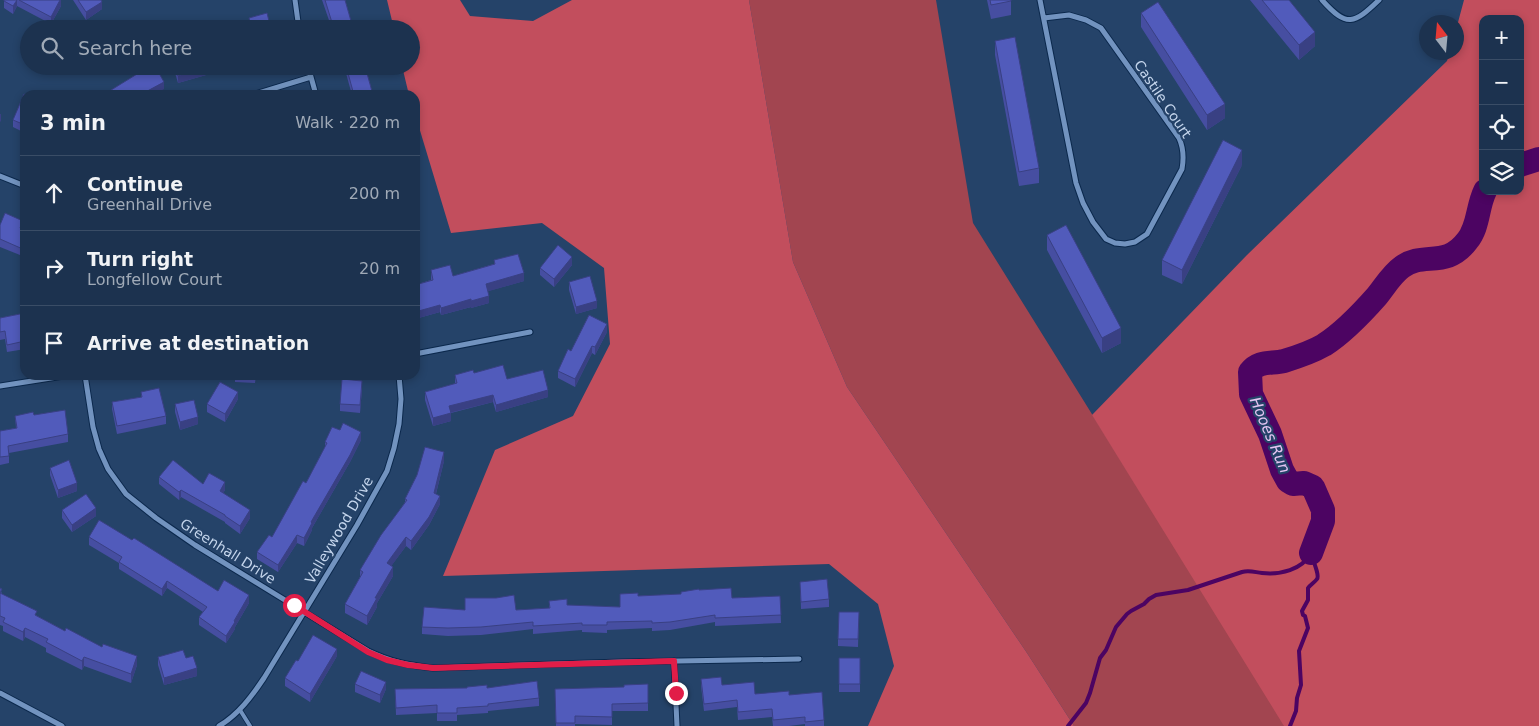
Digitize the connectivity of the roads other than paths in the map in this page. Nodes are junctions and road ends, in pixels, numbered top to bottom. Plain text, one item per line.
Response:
1 (295, 0) edge
2 (1040, 0) edge
3 (1322, 0) edge
4 (1380, 0) edge
5 (1044, 18) junction
6 (298, 20) edge
7 (311, 77) joint
8 (268, 90) edge
9 (315, 90) edge
10 (0, 176) edge
11 (20, 184) edge
12 (530, 332) dead end
13 (420, 353) edge
14 (38, 380) edge
15 (86, 380) edge
16 (399, 380) edge
17 (0, 386) edge
18 (304, 611) junction
19 (799, 659) dead end
20 (674, 661) junction
21 (0, 693) edge
22 (240, 710) junction
23 (62, 726) edge
24 (219, 726) edge
25 (250, 726) edge
26 (677, 726) edge

1 - 6 street
2 - 5 street, Castile Court
3 - 4 street
5 - 5 street, Castile Court
7 - 8 street
7 - 9 street
10 - 11 street
12 - 13 street
14 - 17 street
15 - 18 street, Greenhall Drive
16 - 18 street, Valleywood Drive
18 - 20 street, Greenhall Drive
18 - 22 street, Valleywood Drive
19 - 20 street, Greenhall Drive
20 - 26 street
21 - 23 street
22 - 24 street, Valleywood Drive
22 - 25 lane

